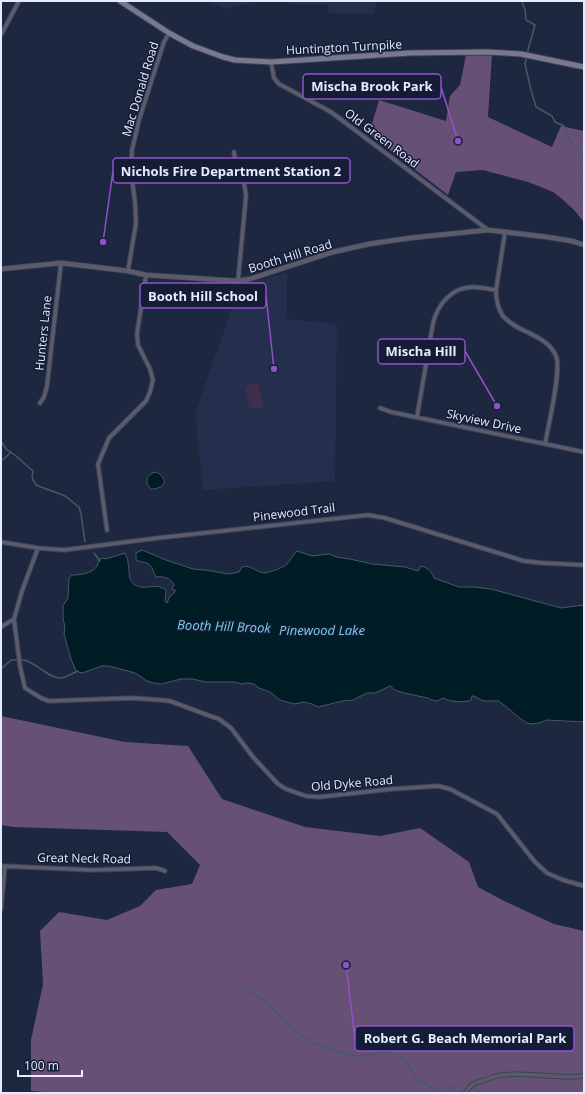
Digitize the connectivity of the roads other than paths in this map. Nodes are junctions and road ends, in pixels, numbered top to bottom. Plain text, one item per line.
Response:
1 (19, 1) edge
2 (120, 1) edge
3 (169, 33) junction
4 (1, 35) edge
5 (271, 62) junction
6 (584, 67) edge
7 (234, 152) dead end
8 (488, 230) junction
9 (505, 232) junction
10 (584, 245) edge
11 (60, 263) junction
12 (1, 268) edge
13 (128, 271) junction
14 (146, 275) junction
15 (238, 281) junction
16 (496, 290) junction
17 (40, 403) dead end
18 (380, 408) dead end
19 (417, 417) junction
20 (545, 444) junction
21 (584, 452) edge
22 (107, 530) dead end
23 (1, 542) edge
24 (38, 548) junction
25 (584, 566) edge
26 (14, 620) junction
27 (1, 627) edge
28 (3, 866) edge
29 (165, 871) dead end
30 (584, 886) edge
31 (1, 909) edge
32 (584, 1076) edge
33 (464, 1093) edge

1 - 4 street
2 - 3 main road, Huntington Turnpike
3 - 5 main road, Huntington Turnpike
3 - 13 street, Mac Donald Road
5 - 6 main road, Huntington Turnpike
5 - 8 street, Old Green Road
7 - 15 street
8 - 9 street, Booth Hill Road
8 - 15 street, Booth Hill Road
9 - 10 street, Booth Hill Road
9 - 16 street
11 - 12 street, Booth Hill Road
11 - 13 street, Booth Hill Road
11 - 17 street, Hunters Lane
13 - 14 street, Booth Hill Road
14 - 15 street, Booth Hill Road
14 - 22 street
16 - 19 street
16 - 20 street
18 - 19 street, Skyview Drive
19 - 20 street, Skyview Drive
20 - 21 street, Skyview Drive
23 - 24 street, Pinewood Trail
24 - 25 street, Pinewood Trail
24 - 26 street
26 - 27 street
26 - 30 street, Old Dyke Road
28 - 29 street, Great Neck Road
28 - 31 street
32 - 33 street

